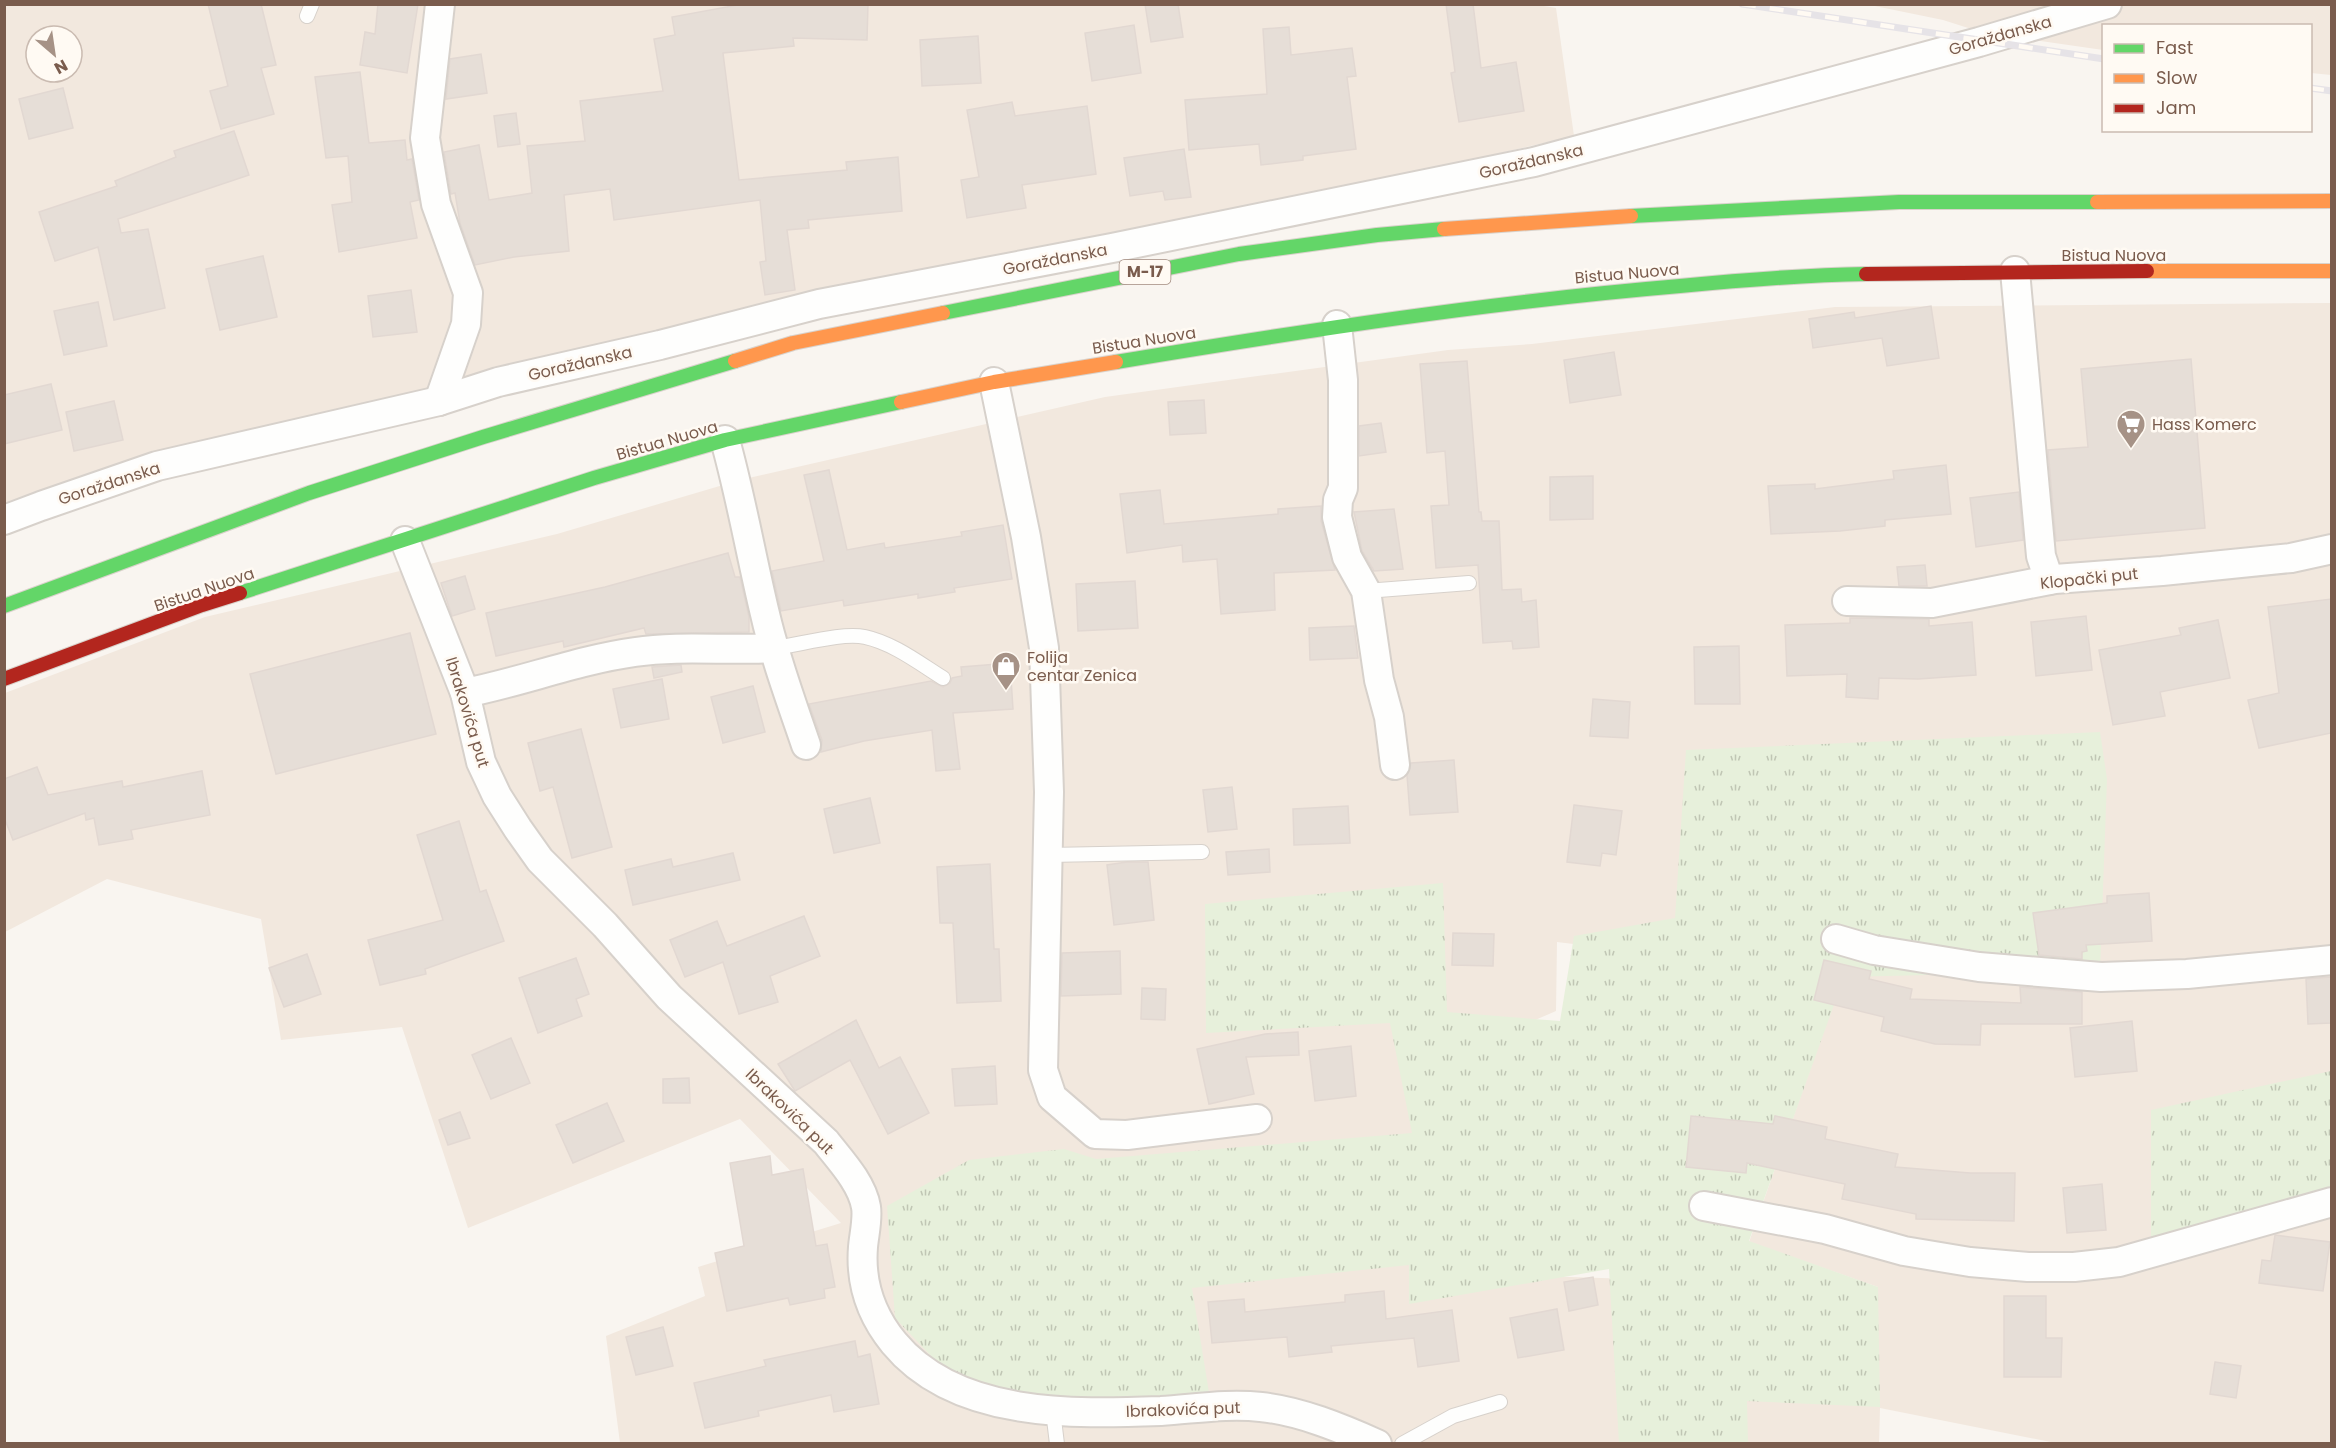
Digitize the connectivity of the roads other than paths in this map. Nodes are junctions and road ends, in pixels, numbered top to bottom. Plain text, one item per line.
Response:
1 (440, 4) edge
2 (2107, 4) edge
3 (2331, 201) edge
4 (2015, 271) junction
5 (2331, 271) edge
6 (1337, 325) junction
7 (994, 382) junction
8 (439, 401) junction
9 (725, 440) junction
10 (4, 520) edge
11 (405, 541) junction
12 (2331, 549) edge
13 (2049, 580) junction
14 (1470, 583) dead end
15 (1366, 591) junction
16 (1847, 601) dead end
17 (4, 606) edge
18 (774, 648) junction
19 (943, 678) dead end
20 (4, 679) edge
21 (465, 693) junction
22 (806, 745) dead end
23 (1395, 765) dead end
24 (1202, 852) dead end
25 (1048, 855) junction
26 (1836, 939) dead end
27 (2331, 960) edge
28 (1257, 1119) dead end
29 (2331, 1202) edge
30 (1704, 1206) dead end
31 (1500, 1402) dead end
32 (1053, 1411) junction
33 (1057, 1443) edge
34 (1377, 1443) edge
35 (1402, 1443) edge

1 - 8 street
2 - 8 street, Goraždanska
3 - 17 main road, M-17
4 - 5 main road, Bistua Nuova
4 - 6 main road, Bistua Nuova
4 - 13 street
6 - 7 main road, Bistua Nuova
6 - 15 street
7 - 9 main road, Bistua Nuova
7 - 25 street
8 - 10 street, Goraždanska
9 - 11 main road, Bistua Nuova
9 - 18 street
11 - 20 main road, Bistua Nuova
11 - 21 street, Ibrakovića put
12 - 13 street, Klopački put
13 - 16 street, Klopački put
14 - 15 lane
15 - 23 street
18 - 19 lane
18 - 21 street
18 - 22 street
21 - 32 street, Ibrakovića put
24 - 25 lane
25 - 28 street
26 - 27 street
29 - 30 street
31 - 35 lane
32 - 33 lane
32 - 34 street, Ibrakovića put

